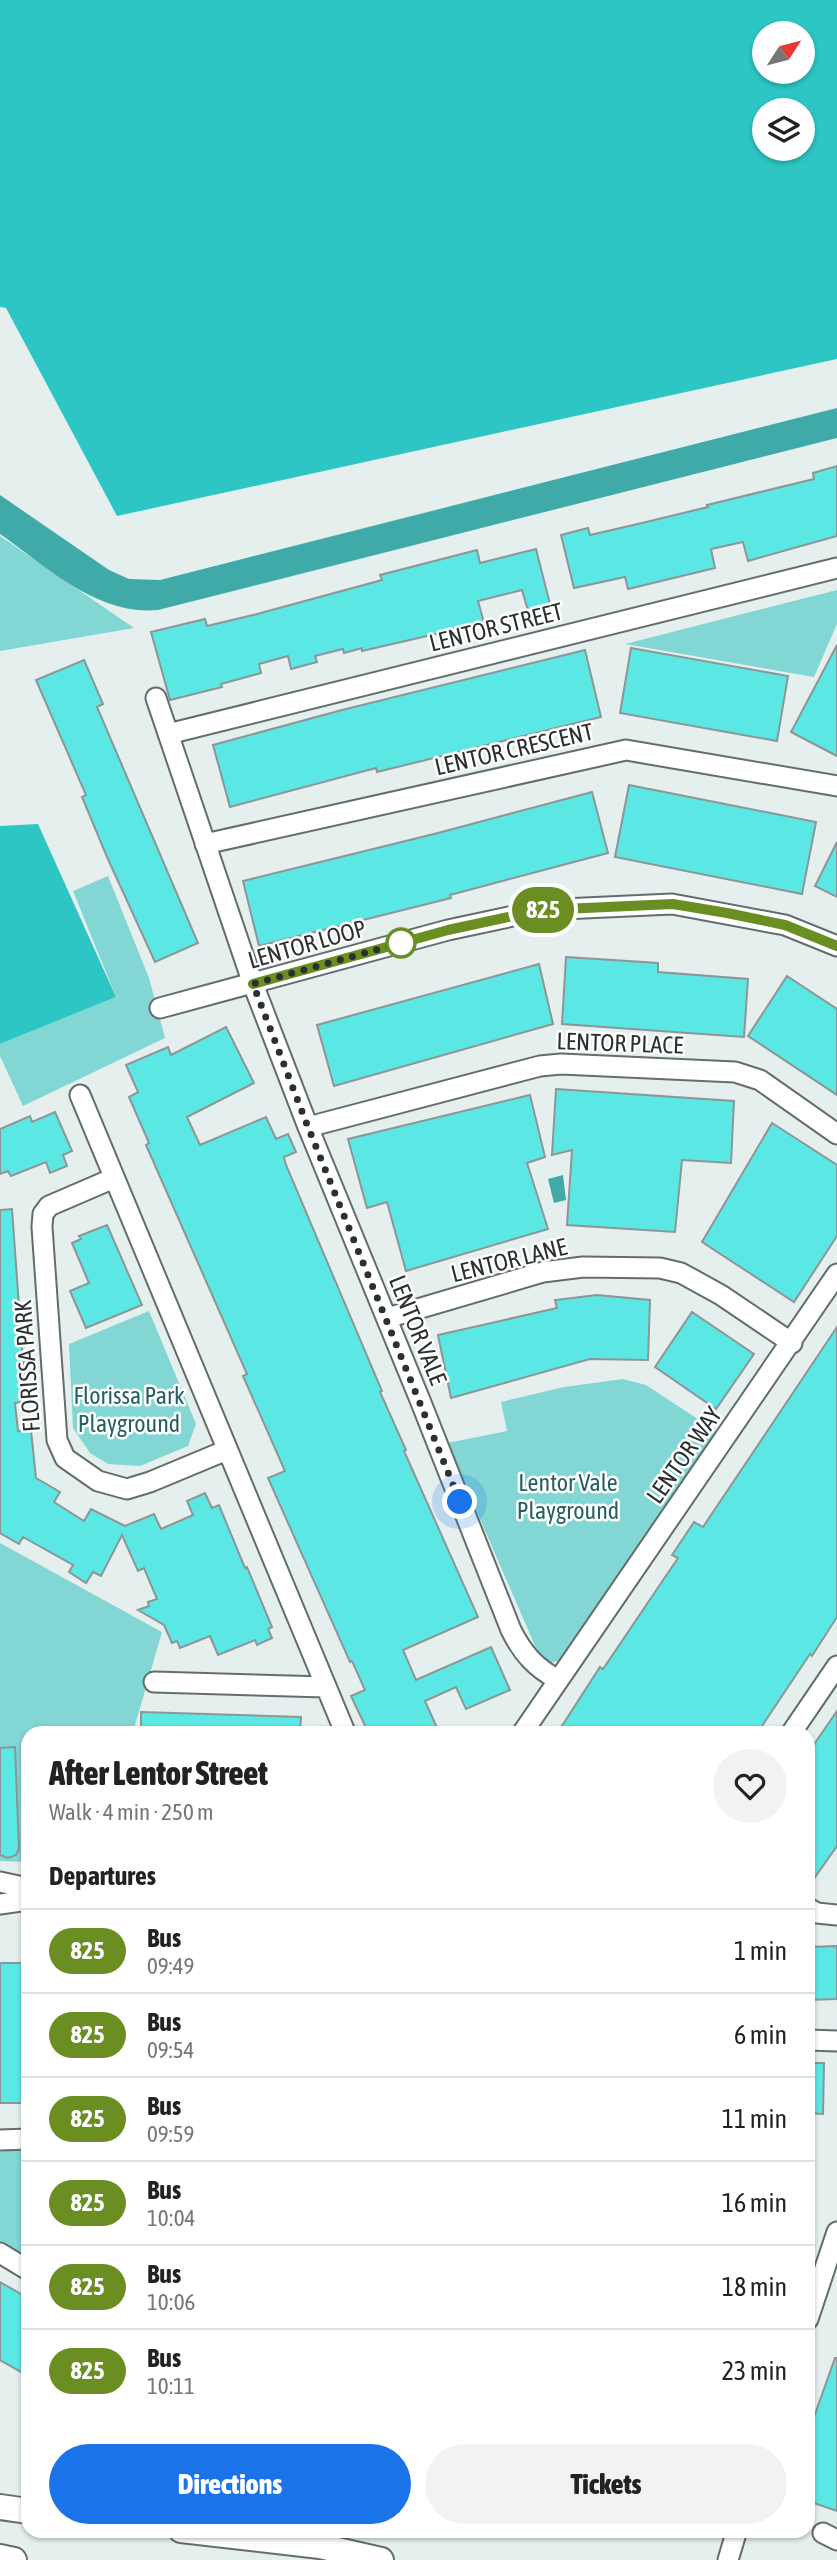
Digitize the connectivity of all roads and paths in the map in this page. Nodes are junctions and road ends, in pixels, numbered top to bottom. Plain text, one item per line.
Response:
1 (837, 568) edge
2 (156, 698) dead end
3 (168, 734) junction
4 (837, 786) edge
5 (205, 845) junction
6 (837, 946) edge
7 (253, 984) junction
8 (160, 1008) dead end
9 (80, 1095) dead end
10 (308, 1127) junction
11 (837, 1134) edge
12 (114, 1178) junction
13 (837, 1274) edge
14 (387, 1318) junction
15 (792, 1343) junction
16 (227, 1450) junction
17 (837, 1666) edge
18 (558, 1681) junction
19 (154, 1682) dead end
20 (326, 1687) junction
21 (342, 1726) edge
22 (527, 1726) edge
23 (796, 1726) edge
24 (0, 1882) edge
25 (21, 1886) edge
26 (21, 1901) edge
27 (815, 1902) edge
28 (837, 1902) edge
29 (0, 1904) edge
30 (815, 1911) edge
31 (837, 1915) edge
32 (815, 2040) edge
33 (837, 2041) edge
34 (21, 2139) edge
35 (0, 2140) edge
36 (837, 2232) edge
37 (0, 2253) edge
38 (21, 2266) edge
39 (815, 2298) edge
40 (0, 2507) edge
41 (21, 2510) edge
42 (250, 2538) edge
43 (735, 2538) edge
44 (0, 2557) edge
45 (13, 2560) edge
46 (382, 2560) edge
47 (728, 2560) edge

1 - 3 street, LENTOR STREET
2 - 3 street
3 - 5 street
4 - 5 street, LENTOR CRESCENT
5 - 7 street
6 - 7 street, LENTOR LOOP
7 - 8 street, LENTOR LOOP
7 - 10 street, LENTOR VALE
9 - 12 street
10 - 11 street, LENTOR PLACE
10 - 14 street, LENTOR VALE
12 - 16 street
12 - 16 street, FLORISSA PARK
13 - 15 street, LENTOR WAY
14 - 15 street, LENTOR LANE
14 - 18 street, LENTOR VALE
15 - 18 street, LENTOR WAY
16 - 20 street
17 - 23 street
18 - 22 street, LENTOR WAY
19 - 20 street
20 - 21 street
24 - 25 street
26 - 29 street
27 - 28 street
30 - 31 street
32 - 33 street
34 - 35 street
36 - 39 street
37 - 38 street
40 - 41 main road
42 - 46 main road
43 - 47 street
44 - 45 main road

